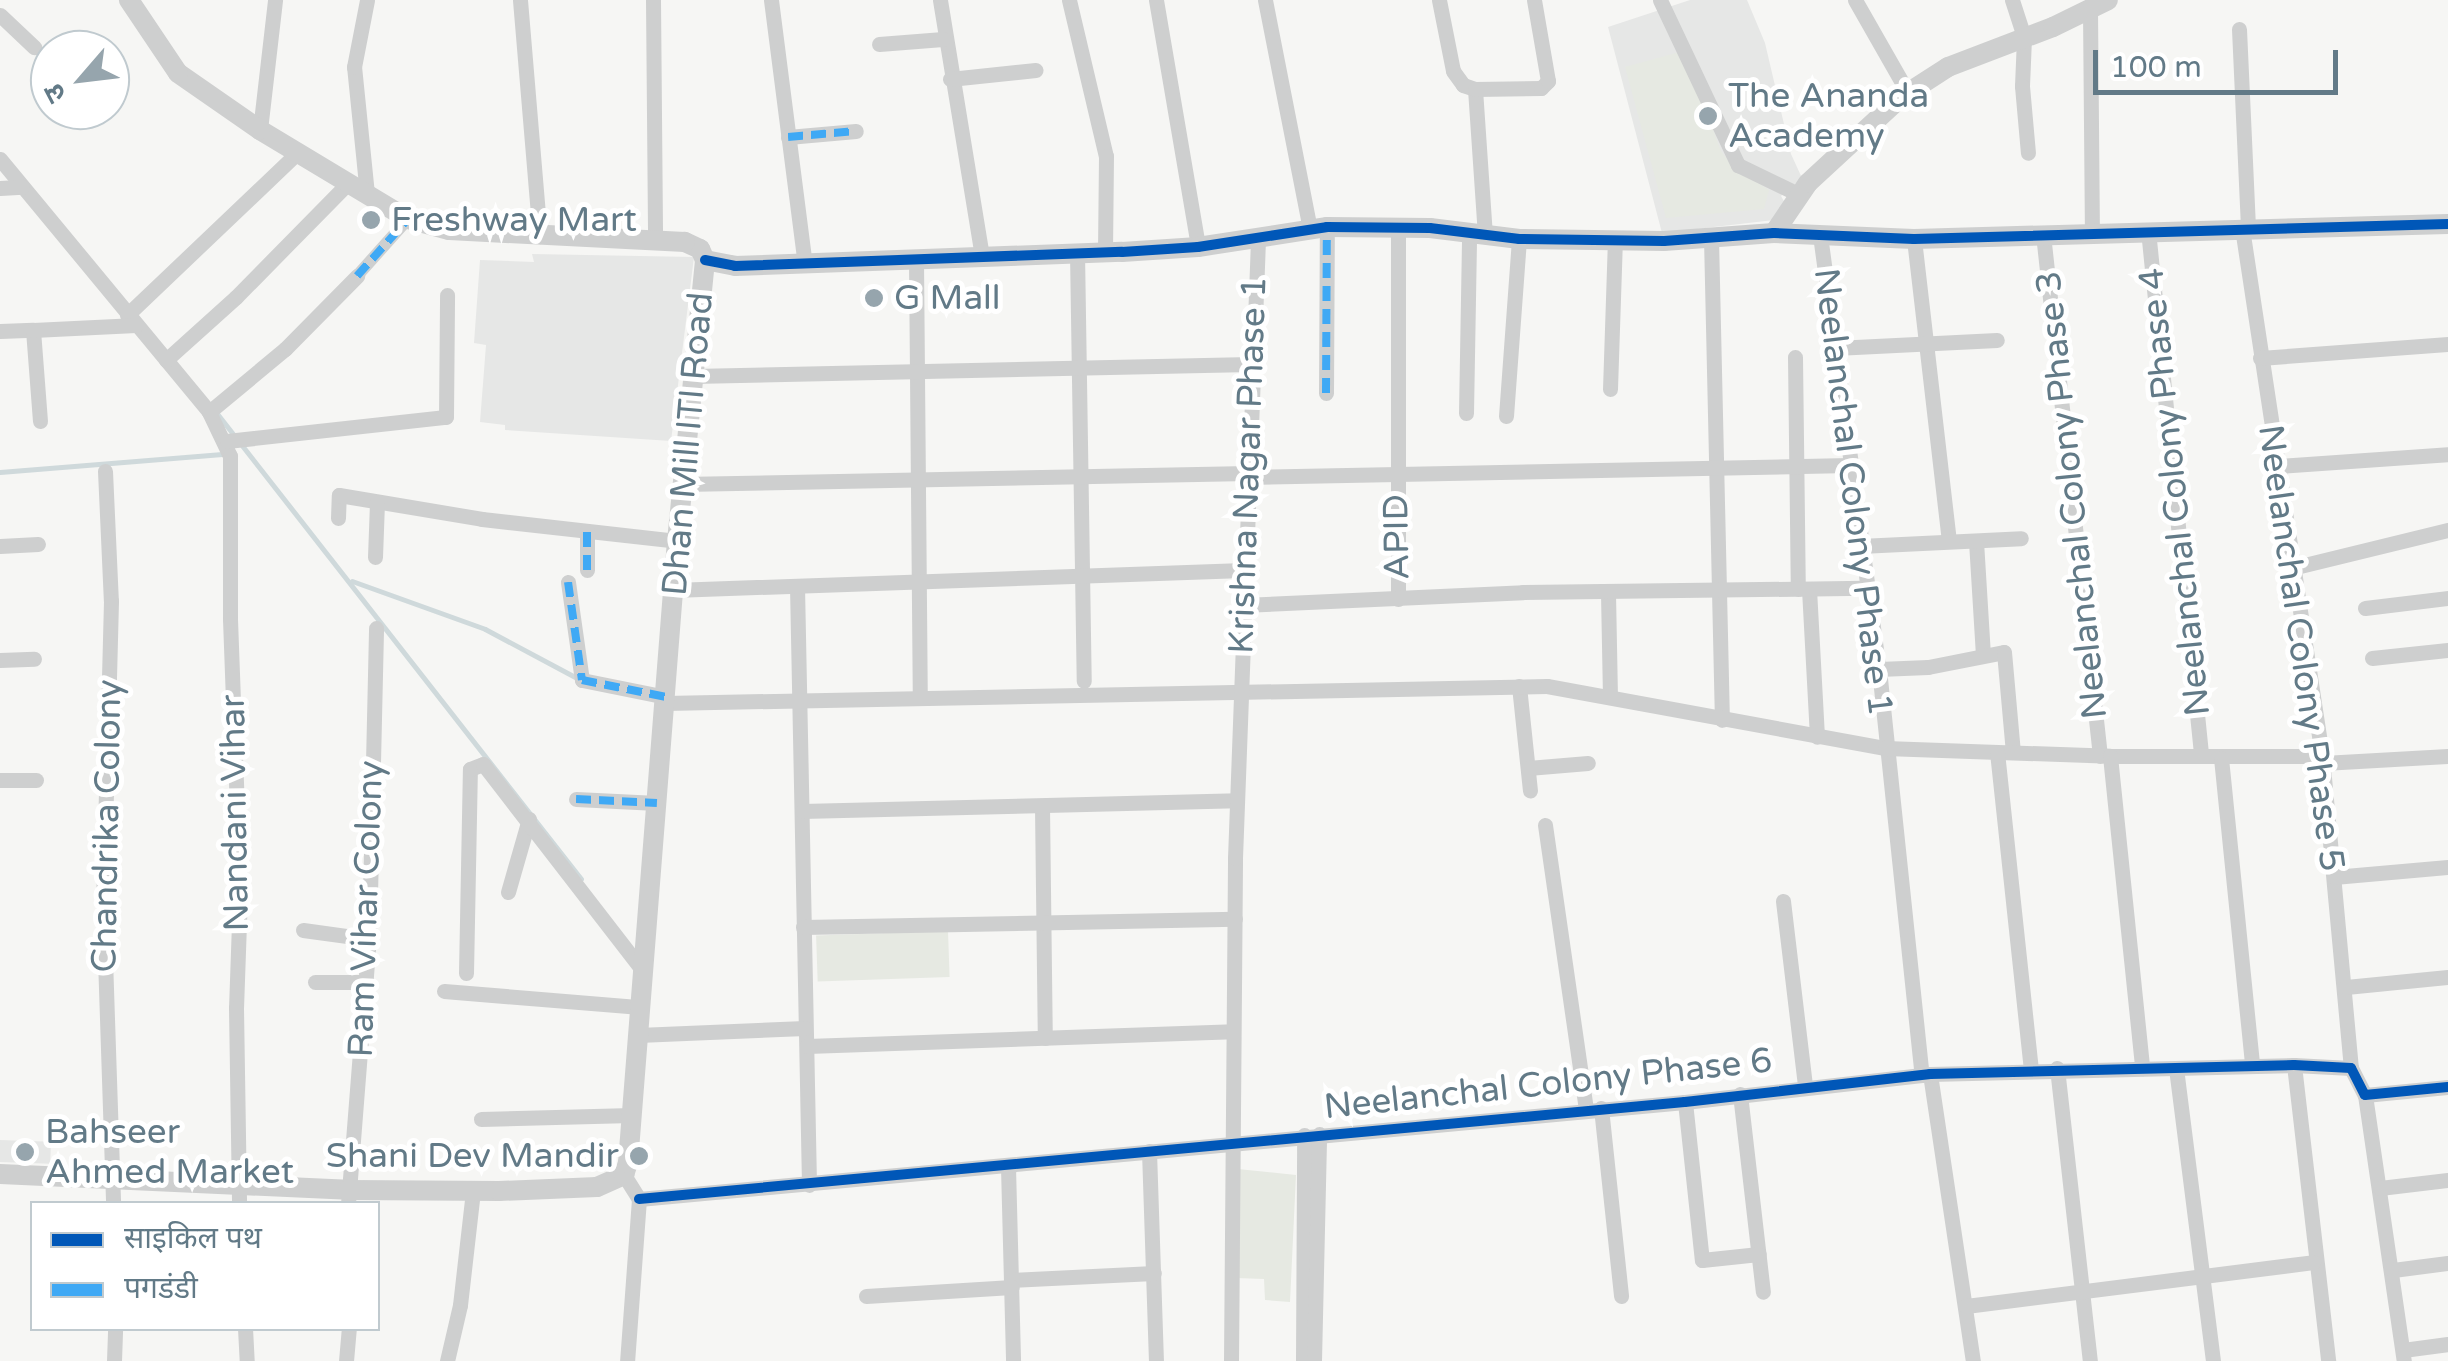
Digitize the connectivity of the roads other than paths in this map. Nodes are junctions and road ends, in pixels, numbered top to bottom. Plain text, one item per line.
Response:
1 (129, 0) edge
2 (275, 0) edge
3 (367, 0) edge
4 (520, 0) edge
5 (653, 0) edge
6 (771, 0) edge
7 (940, 0) edge
8 (1068, 0) edge
9 (1156, 0) edge
10 (1266, 0) edge
11 (1439, 0) edge
12 (1534, 0) edge
13 (1660, 0) edge
14 (1855, 0) edge
15 (2012, 0) edge
16 (2099, 5) edge
17 (0, 16) edge
18 (2239, 29) dead end
19 (2024, 38) junction
20 (944, 39) junction
21 (30, 43) edge
22 (879, 44) dead end
23 (1036, 70) dead end
24 (950, 79) junction
25 (1476, 89) junction
26 (1908, 93) junction
27 (260, 130) junction
28 (856, 131) dead end
29 (788, 136) junction
30 (297, 153) junction
31 (2028, 153) dead end
32 (0, 160) edge
33 (22, 186) junction
34 (0, 188) edge
35 (358, 188) junction
36 (1800, 195) junction
37 (408, 219) junction
38 (2448, 224) edge
39 (1398, 226) junction
40 (2245, 228) junction
41 (1318, 229) junction
42 (2148, 230) junction
43 (2092, 232) junction
44 (1774, 233) junction
45 (2043, 234) junction
46 (1477, 235) junction
47 (1820, 235) junction
48 (540, 236) junction
49 (1711, 238) junction
50 (1518, 239) junction
51 (1914, 239) junction
52 (656, 240) junction
53 (1258, 240) junction
54 (1615, 240) junction
55 (1198, 247) junction
56 (1077, 252) junction
57 (1105, 252) junction
58 (982, 256) junction
59 (705, 260) junction
60 (916, 260) junction
61 (804, 264) junction
62 (356, 276) joint
63 (447, 296) dead end
64 (131, 315) junction
65 (33, 330) junction
66 (0, 331) edge
67 (1997, 340) dead end
68 (1927, 343) junction
69 (2448, 344) edge
70 (1835, 348) junction
71 (1796, 357) dead end
72 (168, 358) junction
73 (2260, 358) junction
74 (1251, 364) junction
75 (1078, 369) junction
76 (914, 372) junction
77 (692, 376) junction
78 (1610, 389) dead end
79 (1326, 393) dead end
80 (212, 409) junction
81 (1466, 413) dead end
82 (1506, 416) dead end
83 (40, 421) dead end
84 (235, 440) junction
85 (2448, 454) edge
86 (1850, 465) junction
87 (1798, 466) junction
88 (2278, 466) junction
89 (1716, 468) junction
90 (105, 471) dead end
91 (1081, 473) junction
92 (1249, 475) junction
93 (1396, 475) junction
94 (916, 476) junction
95 (682, 484) junction
96 (378, 502) junction
97 (338, 518) dead end
98 (2448, 530) edge
99 (588, 531) junction
100 (2021, 538) dead end
101 (677, 541) junction
102 (1949, 541) junction
103 (1976, 541) junction
104 (38, 544) dead end
105 (0, 546) edge
106 (1860, 546) junction
107 (375, 557) dead end
108 (2292, 568) junction
109 (587, 570) dead end
110 (1244, 570) junction
111 (1081, 576) junction
112 (917, 581) junction
113 (568, 582) dead end
114 (797, 586) junction
115 (1804, 588) junction
116 (1866, 588) junction
117 (674, 590) junction
118 (1718, 590) junction
119 (1608, 593) junction
120 (2448, 598) edge
121 (1398, 599) junction
122 (1242, 606) junction
123 (2364, 608) dead end
124 (376, 628) dead end
125 (2448, 650) edge
126 (1983, 654) junction
127 (34, 658) dead end
128 (2372, 658) dead end
129 (0, 660) edge
130 (1878, 669) junction
131 (1084, 681) dead end
132 (1520, 686) junction
133 (1240, 690) junction
134 (920, 695) junction
135 (1610, 697) junction
136 (801, 698) junction
137 (666, 700) junction
138 (1722, 720) junction
139 (1816, 737) junction
140 (1885, 748) junction
141 (2004, 752) junction
142 (2202, 754) junction
143 (2105, 756) junction
144 (2448, 756) edge
145 (2221, 758) junction
146 (2322, 760) junction
147 (1588, 763) dead end
148 (1528, 768) junction
149 (0, 780) edge
150 (36, 780) dead end
151 (1530, 790) dead end
152 (576, 799) dead end
153 (1237, 800) junction
154 (658, 803) junction
155 (1042, 806) junction
156 (802, 811) junction
157 (529, 819) junction
158 (1546, 825) dead end
159 (2448, 867) edge
160 (2334, 877) junction
161 (508, 892) dead end
162 (1782, 901) dead end
163 (1235, 919) junction
164 (1043, 921) junction
165 (803, 927) junction
166 (302, 930) dead end
167 (369, 939) junction
168 (642, 970) junction
169 (466, 972) dead end
170 (2448, 977) edge
171 (314, 982) dead end
172 (367, 982) junction
173 (2346, 986) junction
174 (444, 991) dead end
175 (640, 1007) junction
176 (806, 1028) junction
177 (1232, 1031) junction
178 (638, 1035) junction
179 (1045, 1038) junction
180 (807, 1046) junction
181 (2294, 1065) junction
182 (2252, 1066) junction
183 (2057, 1068) junction
184 (2142, 1068) junction
185 (2176, 1068) junction
186 (2351, 1068) junction
187 (2031, 1069) junction
188 (1926, 1074) junction
189 (1805, 1086) junction
190 (2448, 1088) edge
191 (1740, 1094) junction
192 (2365, 1095) junction
193 (1685, 1102) junction
194 (1593, 1109) junction
195 (632, 1115) junction
196 (480, 1119) dead end
197 (1312, 1135) junction
198 (1233, 1142) junction
199 (1149, 1151) junction
200 (1008, 1167) junction
201 (0, 1174) edge
202 (624, 1175) junction
203 (2448, 1180) edge
204 (809, 1185) junction
205 (2380, 1188) junction
206 (473, 1190) junction
207 (111, 1193) edge
208 (239, 1194) edge
209 (348, 1197) edge
210 (639, 1199) junction
211 (1758, 1254) junction
212 (2313, 1262) junction
213 (2448, 1263) edge
214 (2393, 1270) junction
215 (1154, 1273) junction
216 (2200, 1274) junction
217 (1012, 1283) junction
218 (2081, 1290) junction
219 (1763, 1292) dead end
220 (866, 1296) dead end
221 (1621, 1296) dead end
222 (1966, 1306) junction
223 (115, 1331) edge
224 (246, 1331) edge
225 (348, 1331) edge
226 (2448, 1344) edge
227 (2404, 1355) edge
228 (114, 1361) edge
229 (247, 1361) edge
230 (346, 1361) edge
231 (447, 1361) edge
232 (627, 1361) edge
233 (1013, 1361) edge
234 (1156, 1361) edge
235 (1231, 1361) edge
236 (1303, 1361) edge
237 (1314, 1361) edge
238 (1973, 1361) edge
239 (2090, 1361) edge
240 (2213, 1361) edge
241 (2328, 1361) edge

1 - 27 street, Dhan Mill ITI Road
2 - 27 street
3 - 35 street
4 - 48 street
5 - 52 street
6 - 29 street
7 - 20 street
8 - 57 street
9 - 55 street
10 - 41 street
11 - 25 street
12 - 25 street
13 - 36 street
14 - 26 street
15 - 19 street
16 - 19 street
16 - 43 street
17 - 21 street
18 - 40 street, Neelanchal Colony Phase 5
19 - 26 street
19 - 31 street
20 - 22 street
20 - 24 street
23 - 24 street
24 - 58 street
25 - 46 street
26 - 36 street
27 - 30 street, Dhan Mill ITI Road
28 - 29 street
29 - 61 street
30 - 35 street, Dhan Mill ITI Road
30 - 64 street
32 - 33 street
33 - 34 street
33 - 64 street
35 - 37 street, Dhan Mill ITI Road
35 - 72 street
36 - 44 street
37 - 48 street, Dhan Mill ITI Road
37 - 62 street
38 - 40 street
39 - 41 street
39 - 46 street
39 - 93 street, APID
40 - 42 street
40 - 73 street, Neelanchal Colony Phase 5
41 - 53 street
41 - 79 street
42 - 43 street
42 - 142 street, Neelanchal Colony Phase 4
43 - 45 street
44 - 47 street
44 - 49 street
45 - 51 street
45 - 143 street, Neelanchal Colony Phase 3
46 - 50 street
46 - 81 street
47 - 51 street
47 - 70 street, Neelanchal Colony Phase 1
48 - 52 street, Dhan Mill ITI Road
49 - 54 street
49 - 89 street
50 - 54 street
50 - 82 street
51 - 68 street
52 - 59 street, Dhan Mill ITI Road
53 - 55 street
53 - 74 street, Krishna Nagar Phase 1
54 - 78 street
55 - 57 street
56 - 57 street
56 - 58 street
56 - 75 street
58 - 60 street
59 - 61 street
59 - 77 street, Dhan Mill ITI Road
60 - 61 street
60 - 76 street
62 - 80 street
63 - 84 street
64 - 65 street
64 - 72 street
65 - 66 street
65 - 83 street
67 - 68 street
68 - 70 street
68 - 102 street
69 - 73 street
70 - 86 street, Neelanchal Colony Phase 1
71 - 87 street
72 - 80 street
73 - 88 street, Neelanchal Colony Phase 5
74 - 75 street
74 - 92 street, Krishna Nagar Phase 1
75 - 76 street
75 - 91 street
76 - 77 street
76 - 94 street
77 - 95 street, Dhan Mill ITI Road
80 - 84 street
84 - 208 street, Nandani Vihar
85 - 88 street
86 - 87 street
86 - 106 street, Neelanchal Colony Phase 1
87 - 89 street
87 - 115 street
88 - 108 street, Neelanchal Colony Phase 5
89 - 93 street
89 - 118 street
90 - 207 street, Chandrika Colony
91 - 92 street
91 - 94 street
91 - 111 street
92 - 93 street
92 - 110 street, Krishna Nagar Phase 1
93 - 121 street, APID
94 - 95 street
94 - 112 street
95 - 101 street, Dhan Mill ITI Road
96 - 97 street
96 - 99 street
96 - 107 street
98 - 108 street
99 - 101 street
99 - 109 street
100 - 103 street
101 - 117 street, Dhan Mill ITI Road
102 - 103 street
102 - 106 street
103 - 126 street
104 - 105 street
106 - 116 street, Neelanchal Colony Phase 1
108 - 146 street, Neelanchal Colony Phase 5
110 - 111 street
110 - 122 street, Krishna Nagar Phase 1
111 - 112 street
111 - 131 street
112 - 114 street
112 - 134 street
113 - 137 street
114 - 117 street
114 - 136 street
115 - 116 street
115 - 118 street
115 - 139 street
116 - 130 street, Neelanchal Colony Phase 1
117 - 137 street, Dhan Mill ITI Road
118 - 119 street
118 - 138 street
119 - 121 street
119 - 135 street
120 - 123 street
121 - 122 street
122 - 133 street, Krishna Nagar Phase 1
124 - 167 street, Ram Vihar Colony
125 - 128 street
126 - 130 street
126 - 141 street
127 - 129 street
130 - 140 street, Neelanchal Colony Phase 1
132 - 133 street
132 - 135 street
132 - 148 street
133 - 134 street
133 - 153 street, Krishna Nagar Phase 1
134 - 136 street
135 - 138 street
136 - 137 street
136 - 156 street
137 - 154 street, Dhan Mill ITI Road
138 - 139 street
139 - 140 street
140 - 141 street
140 - 188 street, Neelanchal Colony Phase 1
141 - 143 street
141 - 187 street
142 - 143 street
142 - 145 street
143 - 184 street, Neelanchal Colony Phase 3
144 - 146 street
145 - 146 street
145 - 182 street
146 - 160 street, Neelanchal Colony Phase 5
147 - 148 street
148 - 151 street
149 - 150 street
152 - 154 street
153 - 155 street
153 - 163 street, Krishna Nagar Phase 1
154 - 168 street, Dhan Mill ITI Road
155 - 156 street
155 - 164 street
156 - 165 street
157 - 161 street
157 - 168 street
157 - 169 street
158 - 194 street
159 - 160 street
160 - 173 street, Neelanchal Colony Phase 5
162 - 189 street
163 - 164 street
163 - 177 street, Krishna Nagar Phase 1
164 - 165 street
164 - 179 street
165 - 176 street
166 - 167 street
167 - 172 street, Ram Vihar Colony
168 - 175 street, Dhan Mill ITI Road
170 - 173 street
171 - 172 street
172 - 209 street, Ram Vihar Colony
173 - 186 street, Neelanchal Colony Phase 5
174 - 175 street
175 - 178 street, Dhan Mill ITI Road
176 - 178 street
176 - 180 street
177 - 179 street
177 - 198 street, Krishna Nagar Phase 1
178 - 195 street, Dhan Mill ITI Road
179 - 180 street
180 - 204 street
181 - 182 street, Neelanchal Colony Phase 6
181 - 186 street, Neelanchal Colony Phase 6
181 - 212 street
182 - 185 street, Neelanchal Colony Phase 6
183 - 184 street, Neelanchal Colony Phase 6
183 - 187 street, Neelanchal Colony Phase 6
183 - 218 street
184 - 185 street, Neelanchal Colony Phase 6
185 - 216 street
186 - 192 street
187 - 188 street, Neelanchal Colony Phase 6
188 - 189 street, Neelanchal Colony Phase 6
188 - 222 street, Neelanchal Colony Phase 1
189 - 191 street, Neelanchal Colony Phase 6
190 - 192 street
191 - 193 street, Neelanchal Colony Phase 6
191 - 211 street
192 - 205 street
193 - 194 street, Neelanchal Colony Phase 6
193 - 211 street
194 - 197 street, Neelanchal Colony Phase 6
194 - 221 street
195 - 196 street
195 - 202 street, Dhan Mill ITI Road
197 - 198 street, Neelanchal Colony Phase 6
197 - 236 street
197 - 237 street
198 - 199 street, Neelanchal Colony Phase 6
198 - 235 street, Krishna Nagar Phase 1
199 - 200 street, Neelanchal Colony Phase 6
199 - 215 street
200 - 204 street, Neelanchal Colony Phase 6
200 - 217 street
201 - 207 street
202 - 206 street
202 - 210 street
203 - 205 street
204 - 210 street, Neelanchal Colony Phase 6
205 - 214 street
206 - 209 street
206 - 231 street
207 - 208 street
208 - 209 street
210 - 232 street
211 - 219 street
212 - 216 street
212 - 241 street
213 - 214 street
214 - 227 street
215 - 217 street
215 - 234 street
216 - 218 street
216 - 240 street
217 - 220 street
217 - 233 street
218 - 222 street
218 - 239 street
222 - 238 street, Neelanchal Colony Phase 1
223 - 228 street
224 - 229 street
225 - 230 street
226 - 227 street

